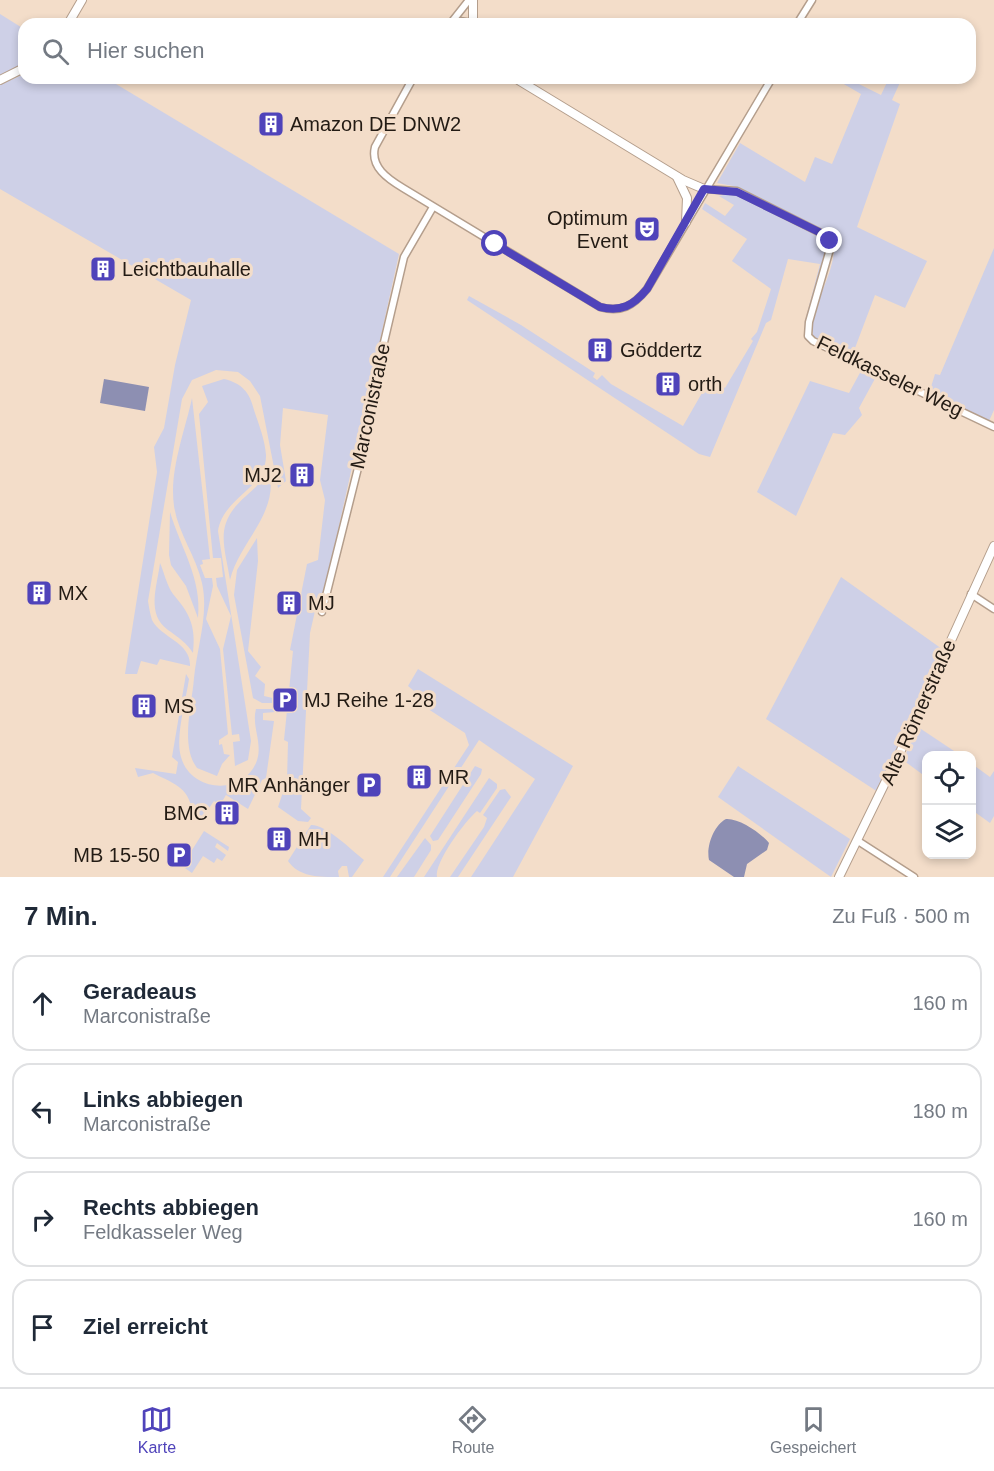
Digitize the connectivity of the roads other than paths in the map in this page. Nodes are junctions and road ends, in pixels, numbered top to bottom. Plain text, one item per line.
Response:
1 (82, 0) edge
2 (471, 0) edge
3 (812, 0) edge
4 (72, 18) edge
5 (455, 18) edge
6 (473, 18) edge
7 (801, 18) edge
8 (18, 71) edge
9 (0, 80) edge
10 (410, 84) edge
11 (525, 84) edge
12 (767, 84) edge
13 (676, 176) junction
14 (704, 189) junction
15 (433, 207) junction
16 (686, 222) junction
17 (994, 427) edge
18 (993, 550) edge
19 (971, 594) junction
20 (994, 609) edge
21 (322, 612) dead end
22 (858, 841) junction
23 (839, 877) edge
24 (914, 877) edge

1 - 4 street
2 - 5 street
2 - 6 street
3 - 7 street
8 - 9 street
10 - 15 street
11 - 13 street, Feldkasseler Weg
12 - 14 street
13 - 14 street, Feldkasseler Weg
13 - 16 street
14 - 16 street
14 - 17 street, Feldkasseler Weg
15 - 16 street
15 - 21 street, Marconistraße
18 - 19 street, Alte Römerstraße
19 - 20 street
19 - 22 street, Alte Römerstraße
22 - 23 street, Alte Römerstraße
22 - 24 street

